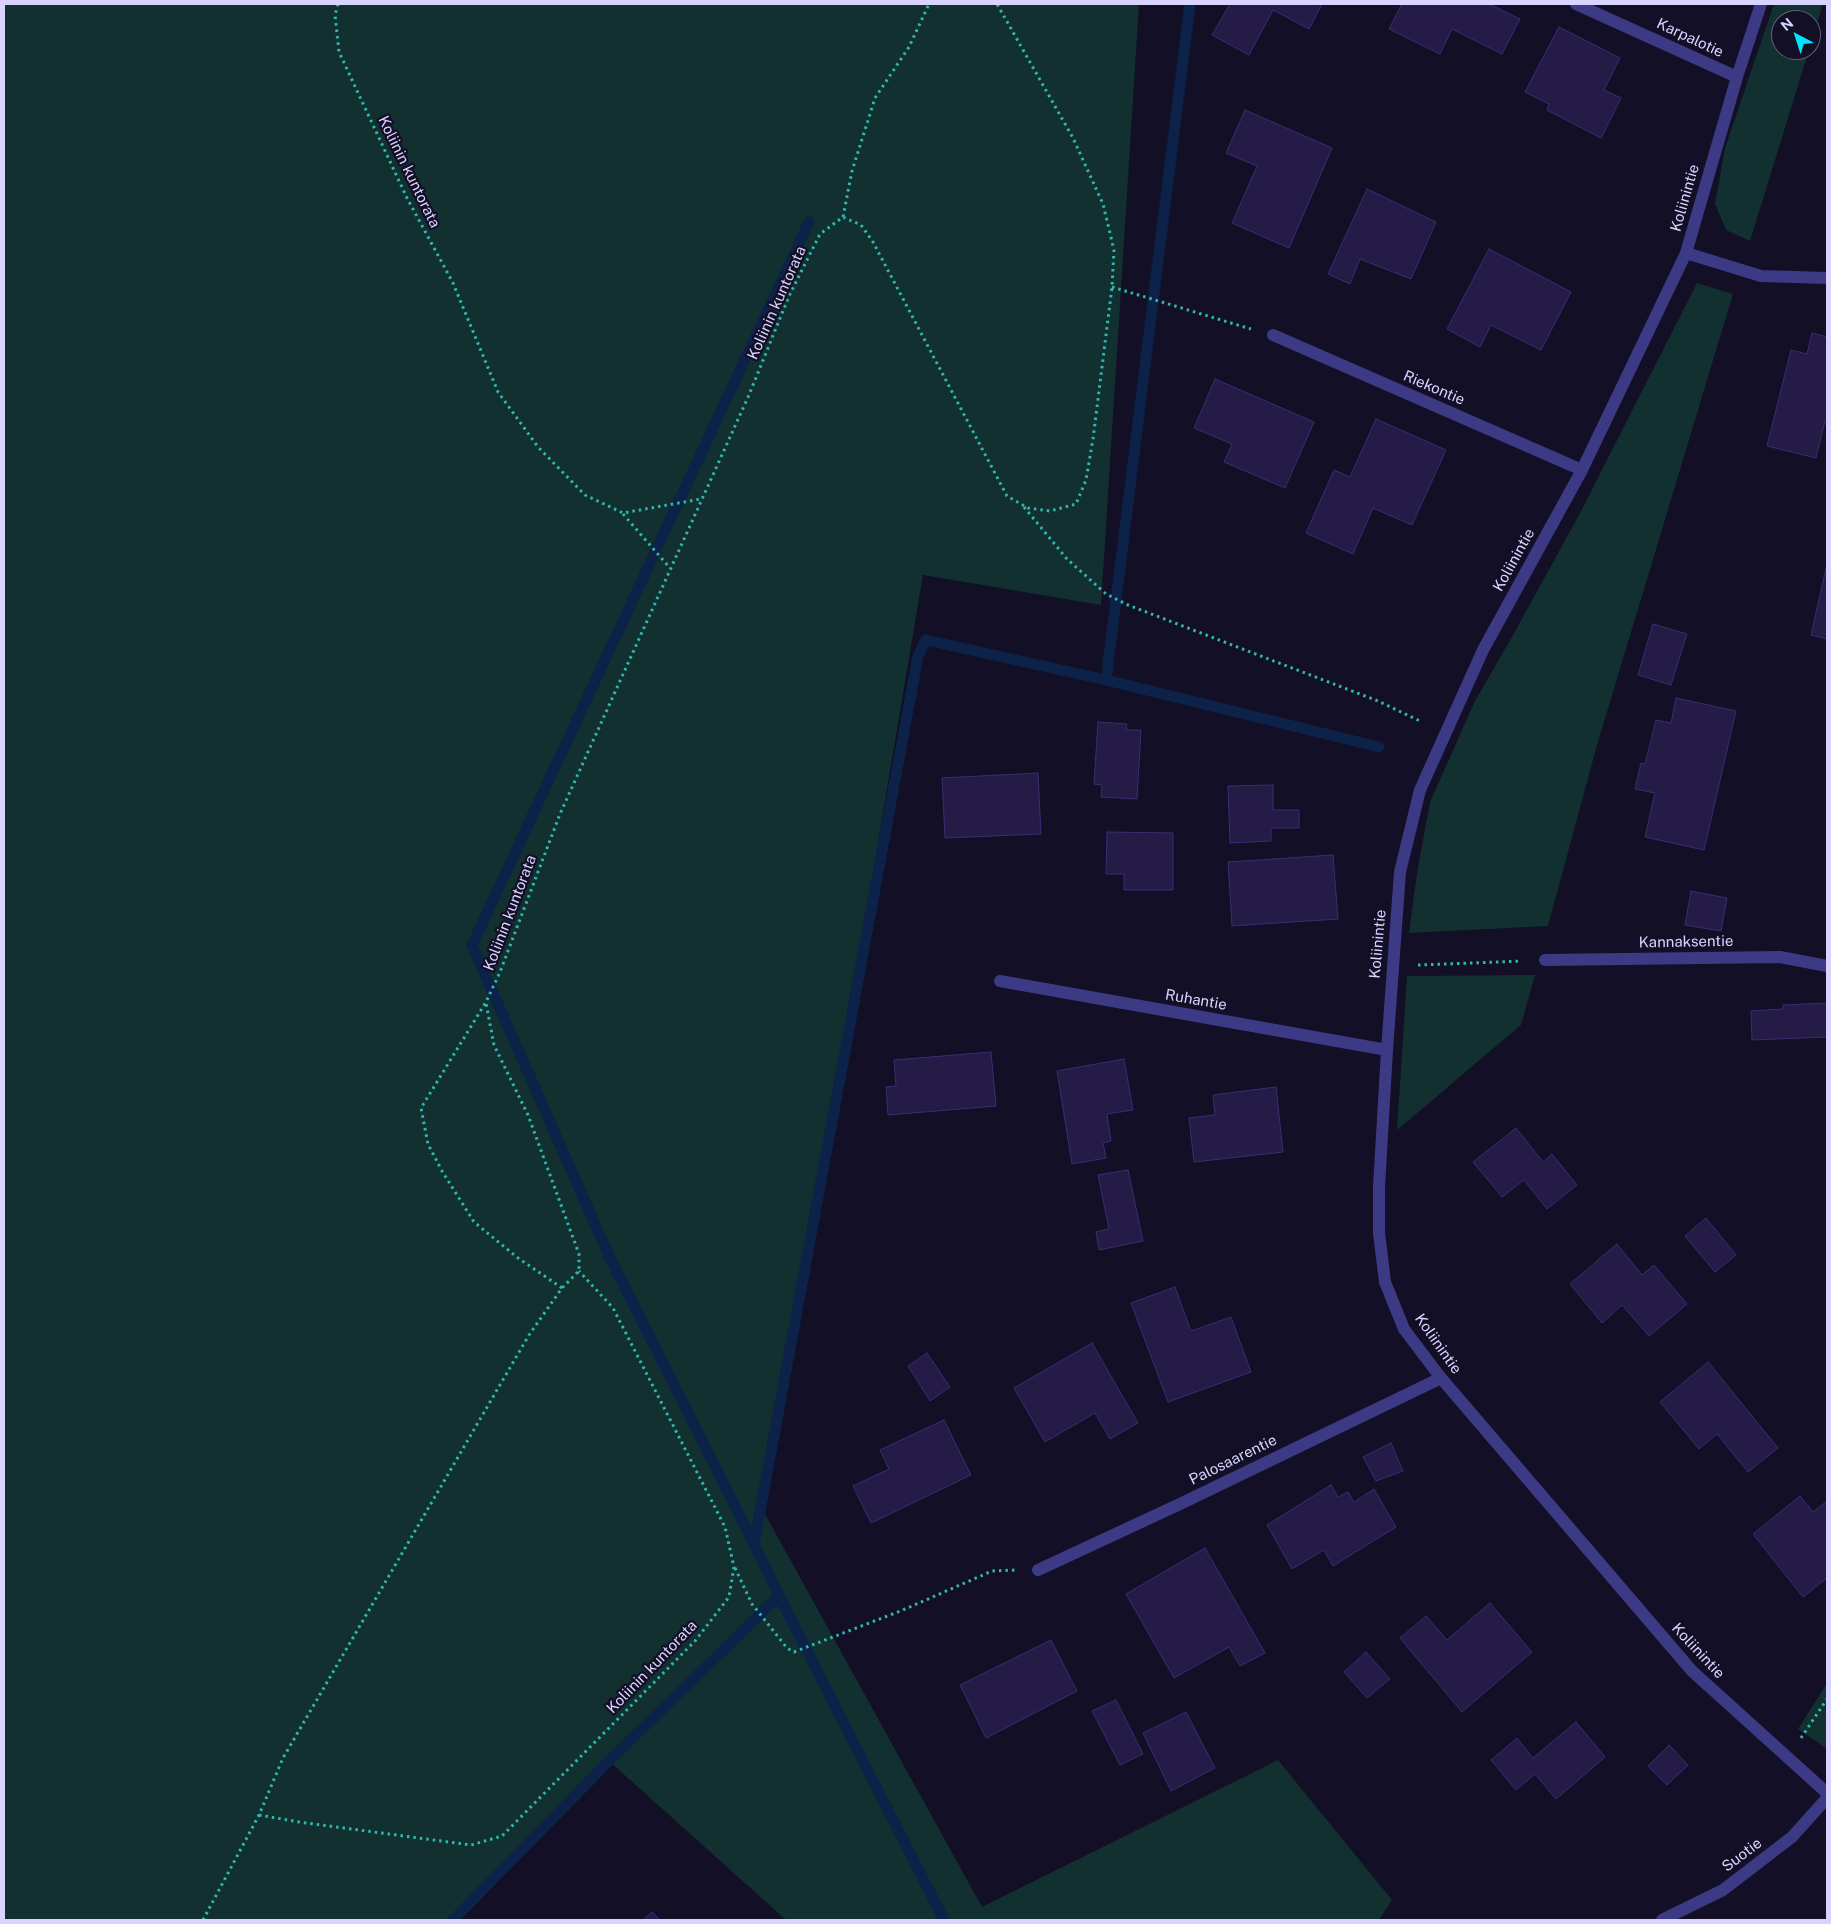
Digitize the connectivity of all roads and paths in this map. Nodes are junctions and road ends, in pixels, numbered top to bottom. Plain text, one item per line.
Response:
1 (338, 4) edge
2 (929, 4) edge
3 (997, 4) edge
4 (1576, 4) edge
5 (1761, 4) edge
6 (1737, 77) junction
7 (843, 217) junction
8 (1686, 253) junction
9 (1827, 278) edge
10 (1112, 287) junction
11 (1273, 335) joint
12 (1582, 470) junction
13 (702, 499) junction
14 (1023, 505) junction
15 (623, 514) junction
16 (670, 568) junction
17 (1446, 733) junction
18 (1545, 960) joint
19 (1392, 966) junction
20 (1827, 966) edge
21 (1000, 981) dead end
22 (486, 1002) junction
23 (1387, 1050) junction
24 (579, 1271) junction
25 (562, 1288) junction
26 (1441, 1378) junction
27 (734, 1567) junction
28 (1038, 1570) joint
29 (1827, 1699) edge
30 (1788, 1758) junction
31 (1827, 1793) edge
32 (1827, 1798) edge
33 (259, 1815) junction
34 (203, 1920) edge
35 (1662, 1920) edge

1 - 15 path, Koliinin kuntorata
2 - 7 path
3 - 10 path
4 - 6 street, Karpalotie
5 - 6 street, Koliinintie
6 - 8 street, Koliinintie
7 - 13 path, Koliinin kuntorata
7 - 14 path
8 - 9 street
8 - 12 street, Koliinintie
10 - 11 path
10 - 14 path
11 - 12 street, Riekontie
12 - 17 street, Koliinintie
13 - 15 path
13 - 16 path, Koliinin kuntorata
14 - 17 path
15 - 16 path
16 - 22 path, Koliinin kuntorata
17 - 19 street, Koliinintie
18 - 19 path
18 - 20 street, Kannaksentie
19 - 23 street, Koliinintie
21 - 23 street, Ruhantie
22 - 24 path
22 - 25 path, Koliinin kuntorata
23 - 26 street, Koliinintie
24 - 25 path
24 - 27 path, Koliinin kuntorata
25 - 33 path
26 - 28 street, Palosaarentie
26 - 30 street, Koliinintie
27 - 28 path
27 - 33 path, Koliinin kuntorata
29 - 30 path
30 - 31 street, Koliinintie
32 - 35 street, Suotie
33 - 34 path

